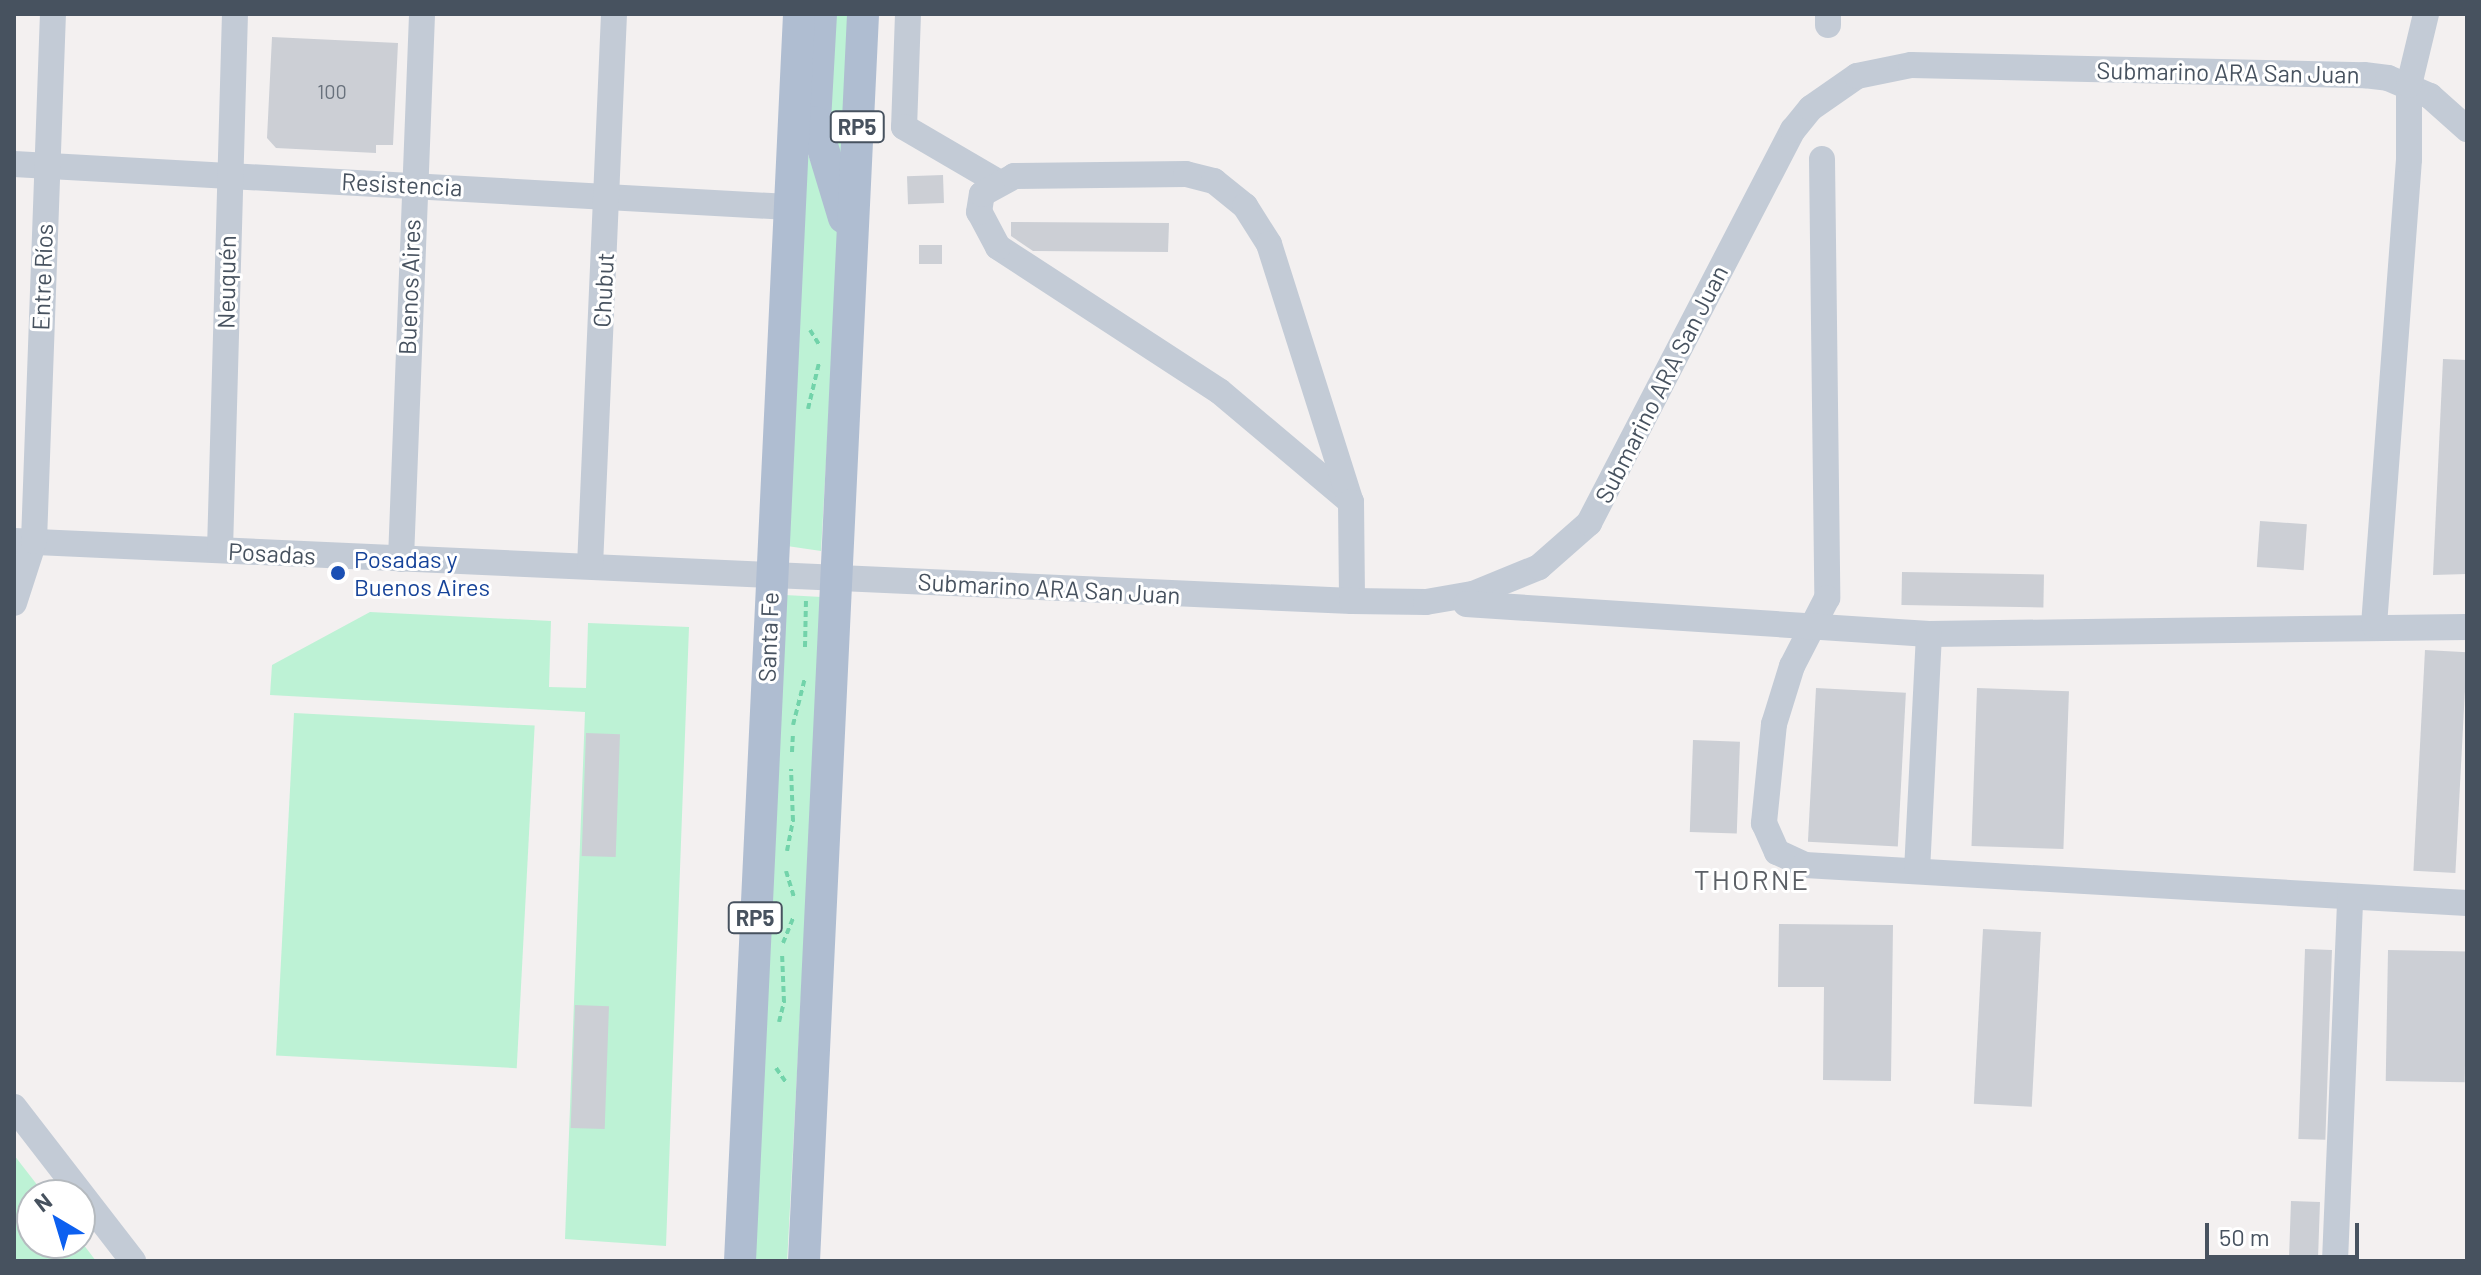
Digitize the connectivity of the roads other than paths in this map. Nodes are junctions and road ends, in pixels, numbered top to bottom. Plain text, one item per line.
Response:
1 (53, 14) edge
2 (235, 14) edge
3 (422, 14) edge
4 (614, 14) edge
5 (799, 14) edge
6 (821, 14) edge
7 (863, 14) edge
8 (908, 14) edge
9 (2426, 14) edge
10 (2409, 85) junction
11 (2467, 129) edge
12 (1822, 159) dead end
13 (14, 164) edge
14 (46, 165) junction
15 (229, 177) junction
16 (998, 182) junction
17 (412, 184) junction
18 (607, 196) junction
19 (789, 207) junction
20 (851, 240) junction
21 (1351, 502) junction
22 (24, 541) edge
23 (220, 550) junction
24 (401, 559) junction
25 (590, 566) junction
26 (769, 575) junction
27 (837, 579) junction
28 (1352, 601) junction
29 (1426, 602) junction
30 (14, 603) edge
31 (1815, 623) junction
32 (2374, 625) junction
33 (2467, 627) edge
34 (1929, 634) junction
35 (1917, 871) junction
36 (2350, 897) junction
37 (2467, 903) edge
38 (14, 1107) edge
39 (133, 1261) edge
40 (740, 1261) edge
41 (804, 1261) edge
42 (2335, 1261) edge

1 - 14 street, Entre Ríos
2 - 15 street, Neuquén
3 - 17 street, Buenos Aires
4 - 18 street, Chubut
5 - 19 main road, Santa Fe / RP5
6 - 20 main road
7 - 20 main road, RP5
8 - 16 street
9 - 10 street
10 - 11 street, Submarino ARA San Juan
10 - 29 street, Submarino ARA San Juan
10 - 32 street
12 - 31 street
13 - 14 street, Resistencia
14 - 15 street, Resistencia
14 - 22 street, Entre Ríos
15 - 17 street, Resistencia
15 - 23 street, Neuquén
16 - 21 street
16 - 21 street
17 - 18 street, Resistencia
17 - 24 street, Buenos Aires
18 - 19 street, Resistencia
18 - 25 street, Chubut
19 - 26 main road, Santa Fe / RP5
20 - 27 main road, RP5
21 - 28 street
22 - 23 street, Posadas
22 - 30 street, Entre Ríos
23 - 24 street, Posadas
24 - 25 street, Posadas
25 - 26 street, Posadas
26 - 27 street, Submarino ARA San Juan
26 - 40 main road, Santa Fe / RP5
27 - 28 street, Submarino ARA San Juan
27 - 41 main road, RP5
28 - 29 street, Submarino ARA San Juan
29 - 31 street
31 - 34 street
31 - 35 street
32 - 33 street
32 - 34 street
34 - 35 street
35 - 36 street
36 - 37 street
36 - 42 street
38 - 39 street

